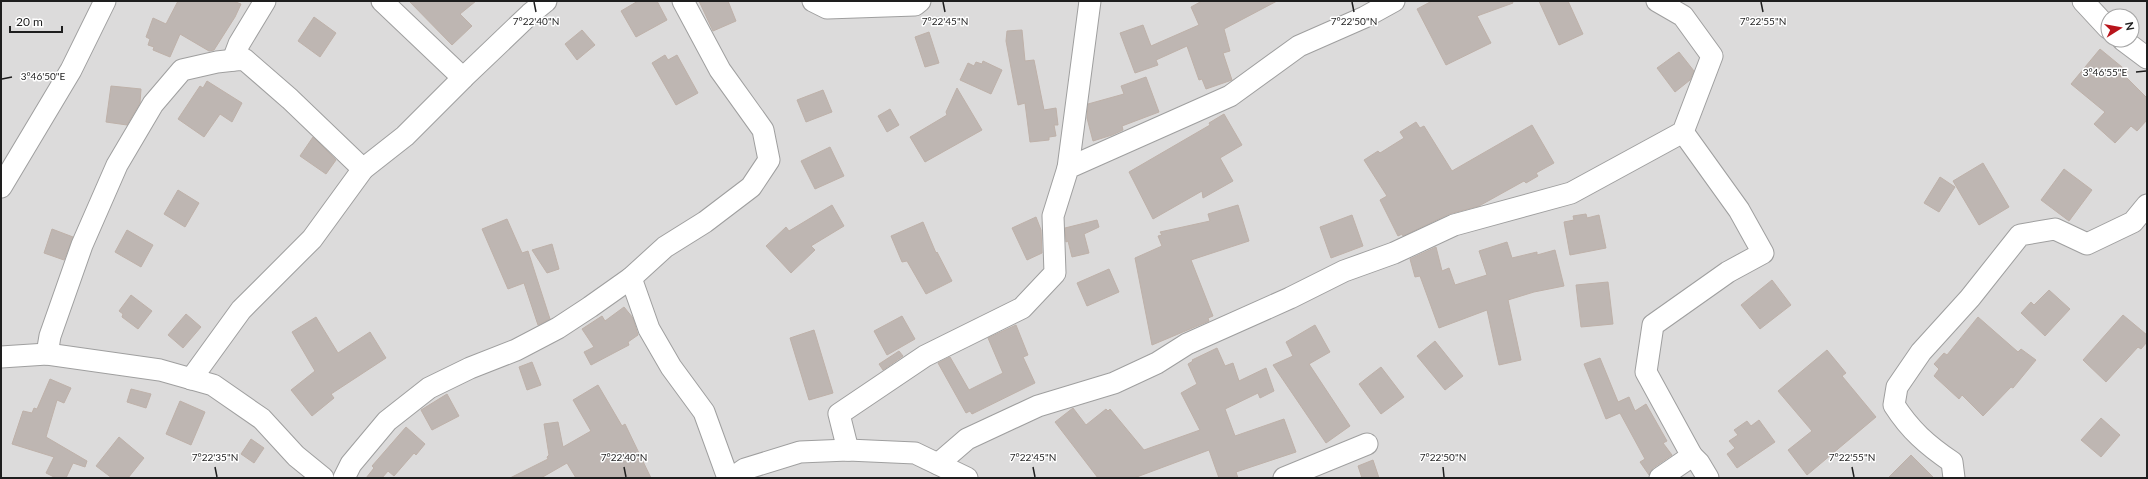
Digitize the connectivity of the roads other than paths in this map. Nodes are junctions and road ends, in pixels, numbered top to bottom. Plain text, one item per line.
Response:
1 (105, 1) edge
2 (265, 1) edge
3 (382, 1) edge
4 (546, 1) edge
5 (683, 1) edge
6 (813, 1) edge
7 (920, 1) edge
8 (1090, 1) edge
9 (1394, 1) edge
10 (1657, 1) edge
11 (2083, 1) edge
12 (2100, 19) edge
13 (2134, 48) edge
14 (2147, 58) edge
15 (233, 60) junction
16 (463, 78) junction
17 (1683, 132) junction
18 (1068, 168) junction
19 (363, 169) junction
20 (1, 186) edge
21 (2147, 205) edge
22 (631, 278) junction
23 (47, 354) junction
24 (1, 357) edge
25 (191, 379) junction
26 (1367, 444) dead end
27 (848, 450) junction
28 (1692, 456) junction
29 (938, 464) junction
30 (323, 478) edge
31 (344, 478) edge
32 (728, 478) edge
33 (732, 478) edge
34 (967, 478) edge
35 (1284, 478) edge
36 (1660, 478) edge
37 (1708, 478) edge
38 (1954, 478) edge

1 - 20 street
2 - 15 street
3 - 16 street
4 - 16 street
5 - 22 street
6 - 7 street
8 - 18 street
9 - 18 street
10 - 17 street
11 - 12 street
13 - 14 street
15 - 19 street
15 - 23 street
16 - 19 street
17 - 28 street
17 - 29 street
18 - 27 street
19 - 25 street
21 - 38 street
22 - 31 street
22 - 32 street
23 - 24 street
23 - 25 street
25 - 30 street
26 - 35 street
27 - 29 street
27 - 33 street
28 - 36 street
28 - 37 street
29 - 34 street

